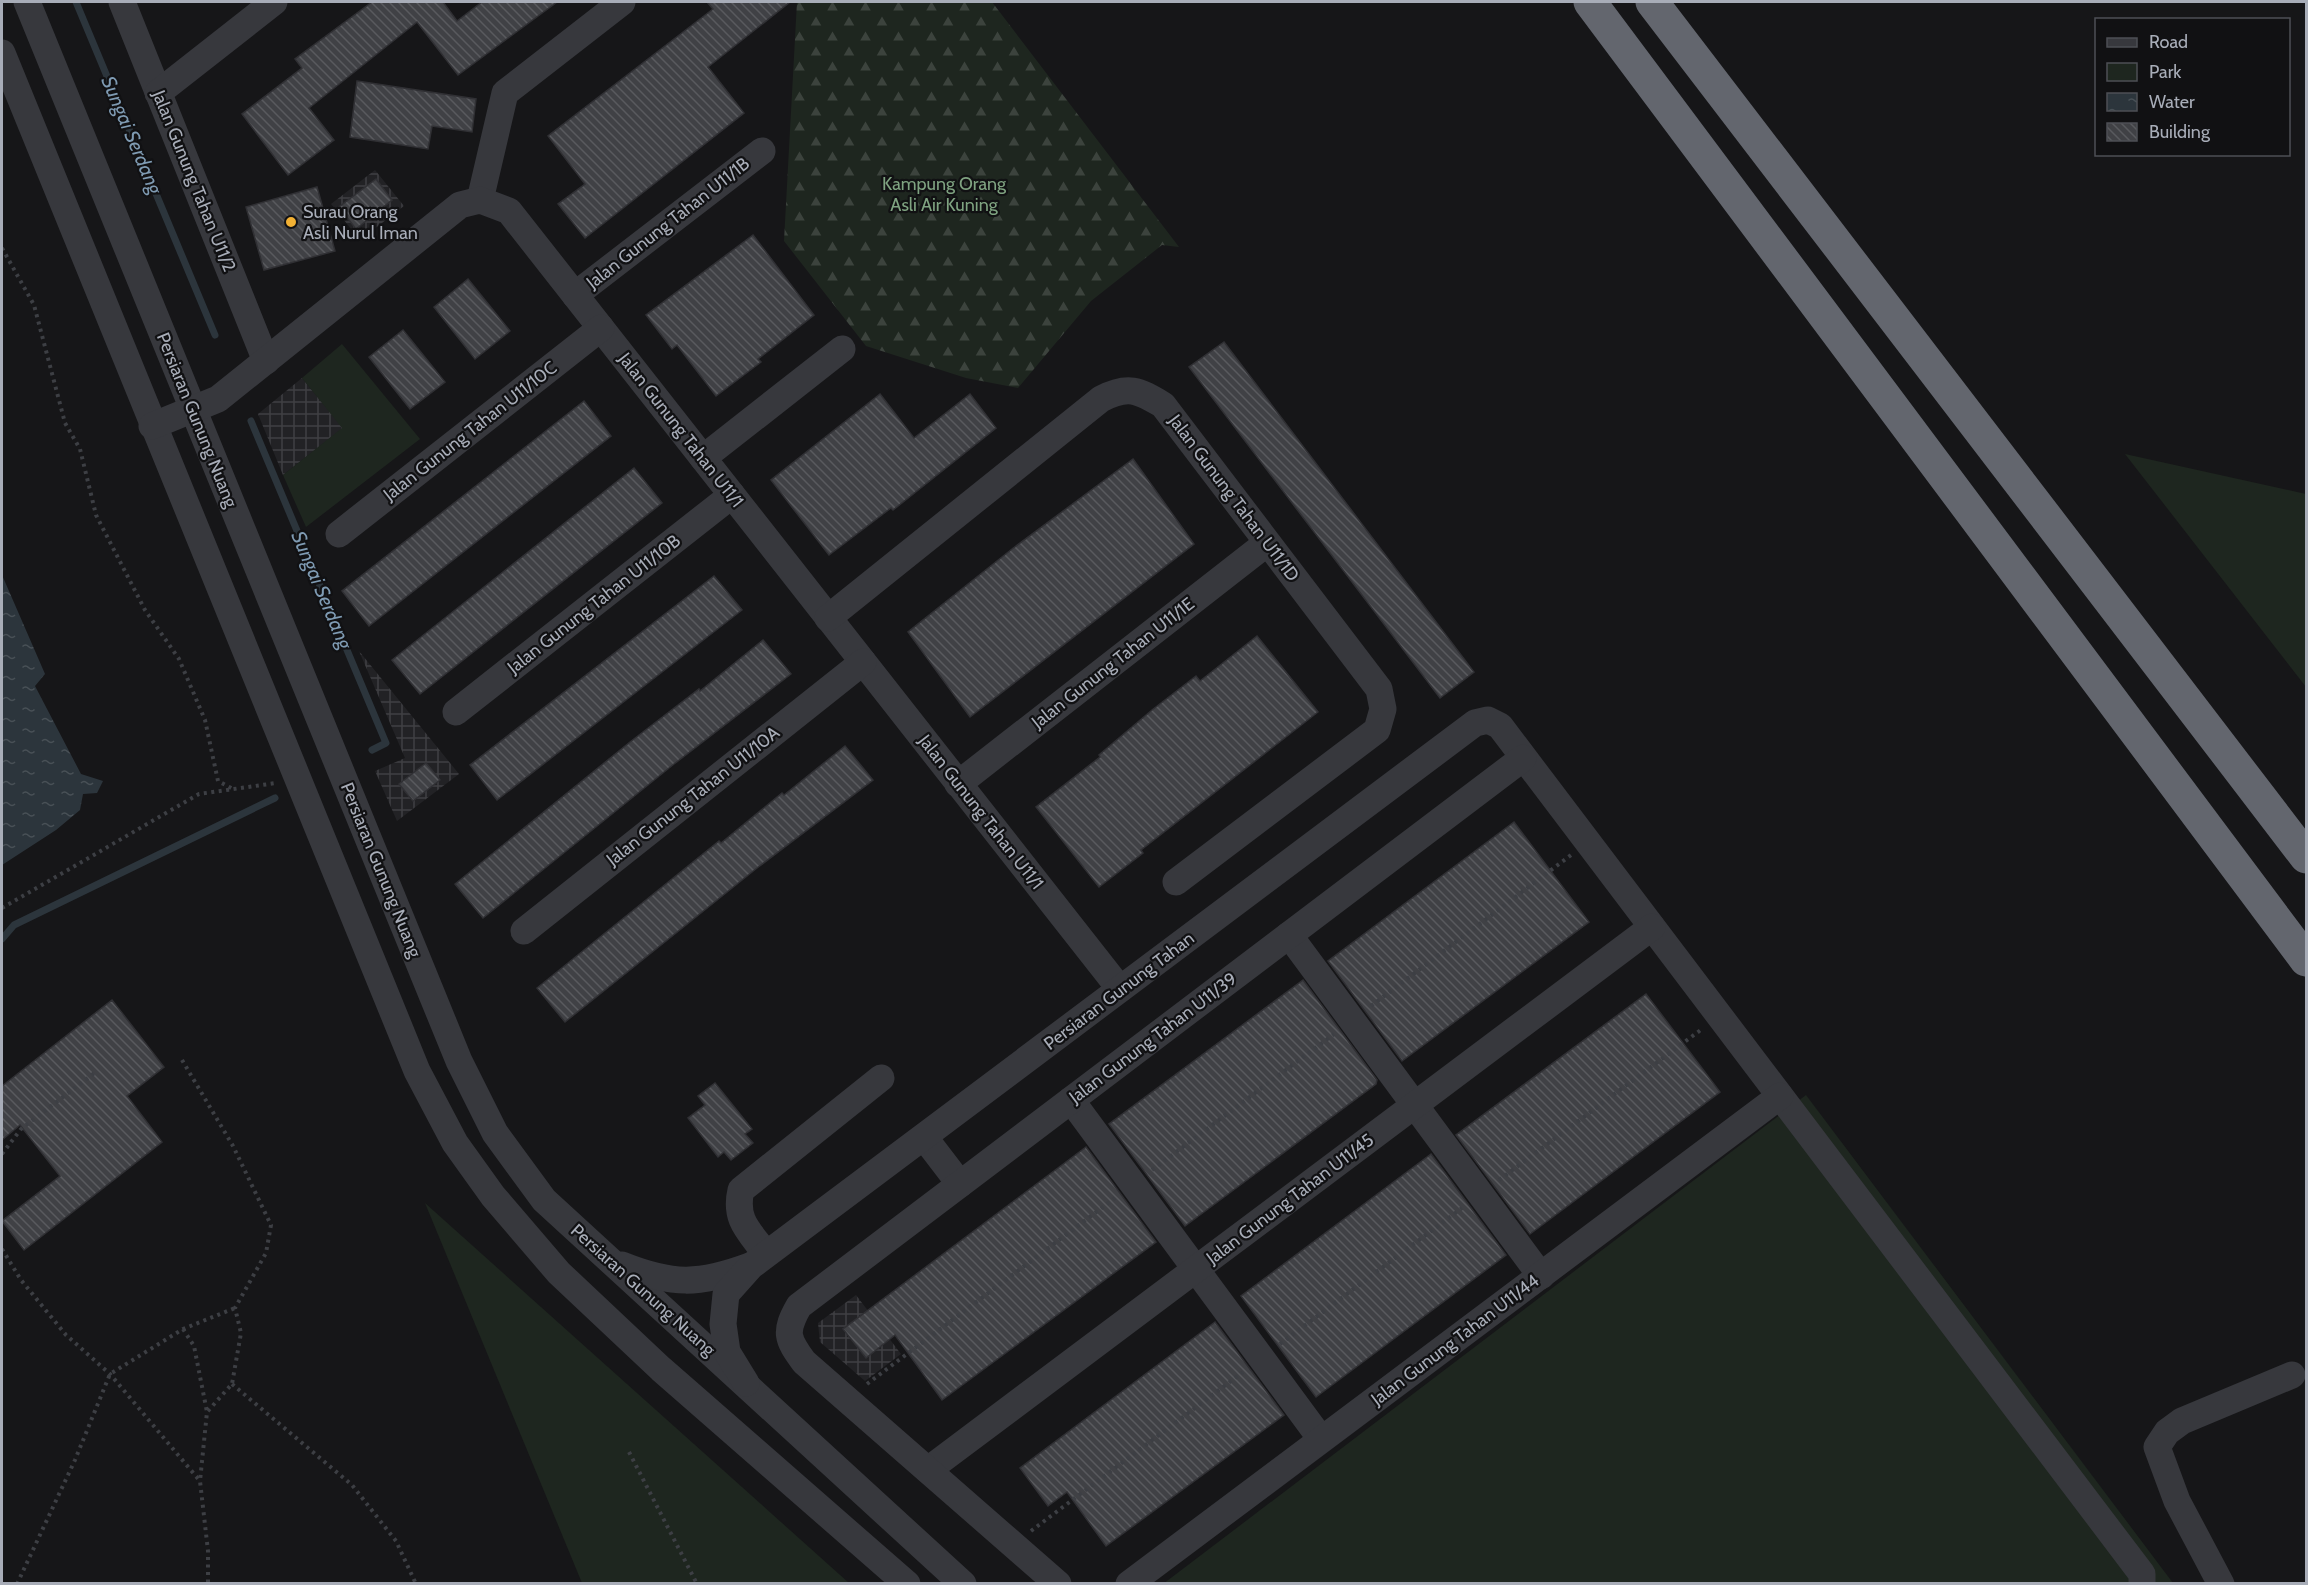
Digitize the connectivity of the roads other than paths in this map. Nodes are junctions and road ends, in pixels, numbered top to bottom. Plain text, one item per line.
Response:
1 (27, 2) edge
2 (122, 2) edge
3 (274, 2) edge
4 (622, 2) edge
5 (1590, 2) edge
6 (1652, 2) edge
7 (1667, 2) edge
8 (2, 53) edge
9 (1715, 82) junction
10 (158, 93) junction
11 (762, 151) dead end
12 (480, 200) junction
13 (575, 296) junction
14 (601, 328) junction
15 (842, 350) dead end
16 (266, 361) junction
17 (193, 409) junction
18 (152, 426) junction
19 (703, 458) junction
20 (732, 495) junction
21 (339, 534) dead end
22 (1267, 543) junction
23 (828, 618) junction
24 (863, 662) junction
25 (456, 712) dead end
26 (1523, 758) junction
27 (958, 784) junction
28 (2307, 857) edge
29 (1176, 882) dead end
30 (1652, 927) junction
31 (524, 931) dead end
32 (1289, 935) junction
33 (2307, 960) edge
34 (1120, 989) junction
35 (881, 1078) dead end
36 (1071, 1100) junction
37 (1414, 1105) junction
38 (1786, 1105) junction
39 (924, 1137) junction
40 (960, 1184) junction
41 (607, 1258) junction
42 (758, 1260) junction
43 (1196, 1269) junction
44 (1540, 1276) junction
45 (2292, 1376) dead end
46 (746, 1383) junction
47 (1321, 1439) junction
48 (928, 1470) junction
49 (907, 1584) edge
50 (963, 1584) edge
51 (1058, 1584) edge
52 (1129, 1584) edge
53 (2142, 1584) edge
54 (2221, 1584) edge

1 - 17 street, Persiaran Gunung Nuang
2 - 10 street, Jalan Gunung Tahan U11/2
3 - 10 street
4 - 12 street
5 - 33 highway
6 - 9 highway
7 - 9 highway
8 - 18 street
9 - 28 highway
10 - 16 street, Jalan Gunung Tahan U11/2
11 - 13 street, Jalan Gunung Tahan U11/1B
12 - 13 street, Jalan Gunung Tahan U11/1
12 - 16 street
13 - 14 street, Jalan Gunung Tahan U11/1
14 - 19 street, Jalan Gunung Tahan U11/1
14 - 21 street, Jalan Gunung Tahan U11/10C
15 - 19 street
16 - 17 street
17 - 18 street
17 - 41 street, Persiaran Gunung Nuang
18 - 49 street
19 - 20 street, Jalan Gunung Tahan U11/1
20 - 23 street, Jalan Gunung Tahan U11/1
20 - 25 street, Jalan Gunung Tahan U11/10B
22 - 23 street, Jalan Gunung Tahan U11/1D
22 - 27 street, Jalan Gunung Tahan U11/1E
22 - 29 street, Jalan Gunung Tahan U11/1D
23 - 24 street, Jalan Gunung Tahan U11/1
24 - 27 street, Jalan Gunung Tahan U11/1
24 - 31 street, Jalan Gunung Tahan U11/10A
26 - 30 street
26 - 32 street, Jalan Gunung Tahan U11/39
26 - 34 street, Persiaran Gunung Tahan
27 - 34 street, Jalan Gunung Tahan U11/1
30 - 37 street, Jalan Gunung Tahan U11/45
30 - 38 street
32 - 36 street, Jalan Gunung Tahan U11/39
32 - 37 street
34 - 39 street, Persiaran Gunung Tahan
35 - 42 street
36 - 40 street, Jalan Gunung Tahan U11/39
36 - 43 street
37 - 43 street, Jalan Gunung Tahan U11/45
37 - 44 street
38 - 44 street, Jalan Gunung Tahan U11/44
38 - 53 street
39 - 40 street
39 - 42 street, Persiaran Gunung Tahan
40 - 48 street, Jalan Gunung Tahan U11/39
41 - 42 street
41 - 46 street, Persiaran Gunung Nuang
42 - 46 street
43 - 47 street
43 - 48 street, Jalan Gunung Tahan U11/45
44 - 47 street, Jalan Gunung Tahan U11/44
45 - 54 street
46 - 50 street, Persiaran Gunung Nuang
47 - 52 street, Jalan Gunung Tahan U11/44
48 - 51 street

